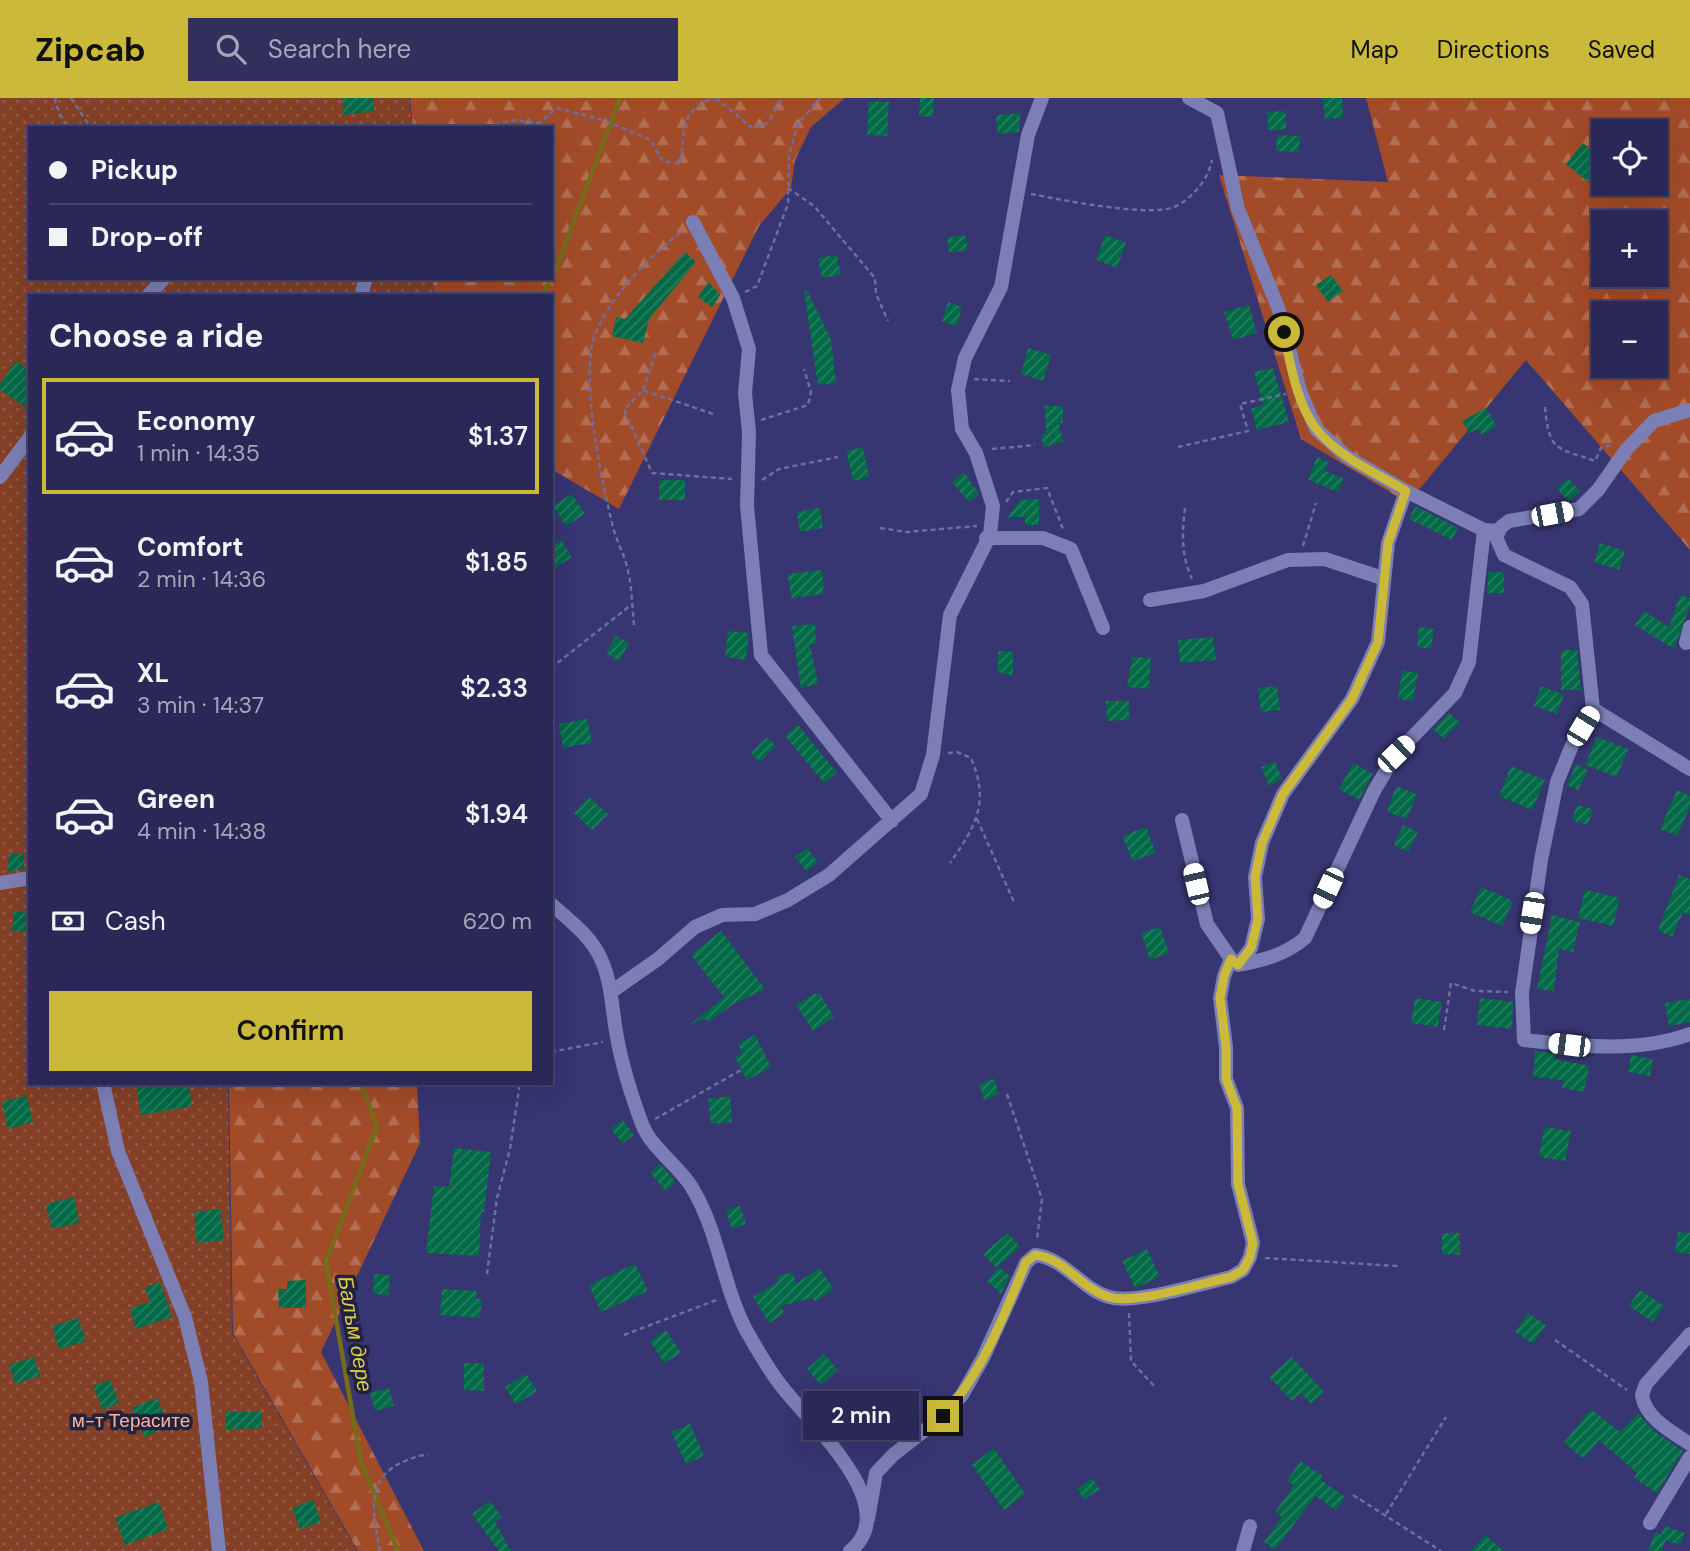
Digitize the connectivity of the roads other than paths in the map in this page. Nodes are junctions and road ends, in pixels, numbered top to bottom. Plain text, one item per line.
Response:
1 (1042, 98) edge
2 (1189, 98) edge
3 (693, 222) road end
4 (162, 280) edge
5 (150, 294) edge
6 (1690, 410) edge
7 (28, 440) edge
8 (0, 477) edge
9 (1406, 491) junction
10 (1491, 530) junction
11 (986, 538) junction
12 (1382, 578) junction
13 (1150, 600) dead end
14 (1690, 627) edge
15 (1103, 628) dead end
16 (1686, 643) dead end
17 (1593, 709) junction
18 (1690, 769) edge
19 (1182, 820) dead end
20 (892, 821) junction
21 (28, 878) edge
22 (0, 883) edge
23 (553, 906) edge
24 (1235, 962) junction
25 (611, 992) junction
26 (1690, 1034) edge
27 (103, 1085) edge
28 (1690, 1334) edge
29 (1690, 1444) edge
30 (1690, 1457) edge
31 (868, 1519) junction
32 (1650, 1522) dead end
33 (1250, 1525) dead end
34 (219, 1551) edge
35 (850, 1551) edge
36 (1242, 1551) edge

1 - 11 street
2 - 9 street
3 - 20 street
4 - 5 street
6 - 10 street
7 - 8 street
9 - 10 street
9 - 12 street
10 - 17 street
10 - 24 street
11 - 15 street
11 - 20 street
12 - 13 street
12 - 24 street
14 - 16 street
17 - 18 street
17 - 26 street
19 - 24 street
20 - 25 street
21 - 22 street
23 - 25 street
24 - 31 street
25 - 31 street
27 - 34 street
28 - 29 street
30 - 32 street
31 - 35 street
33 - 36 street

